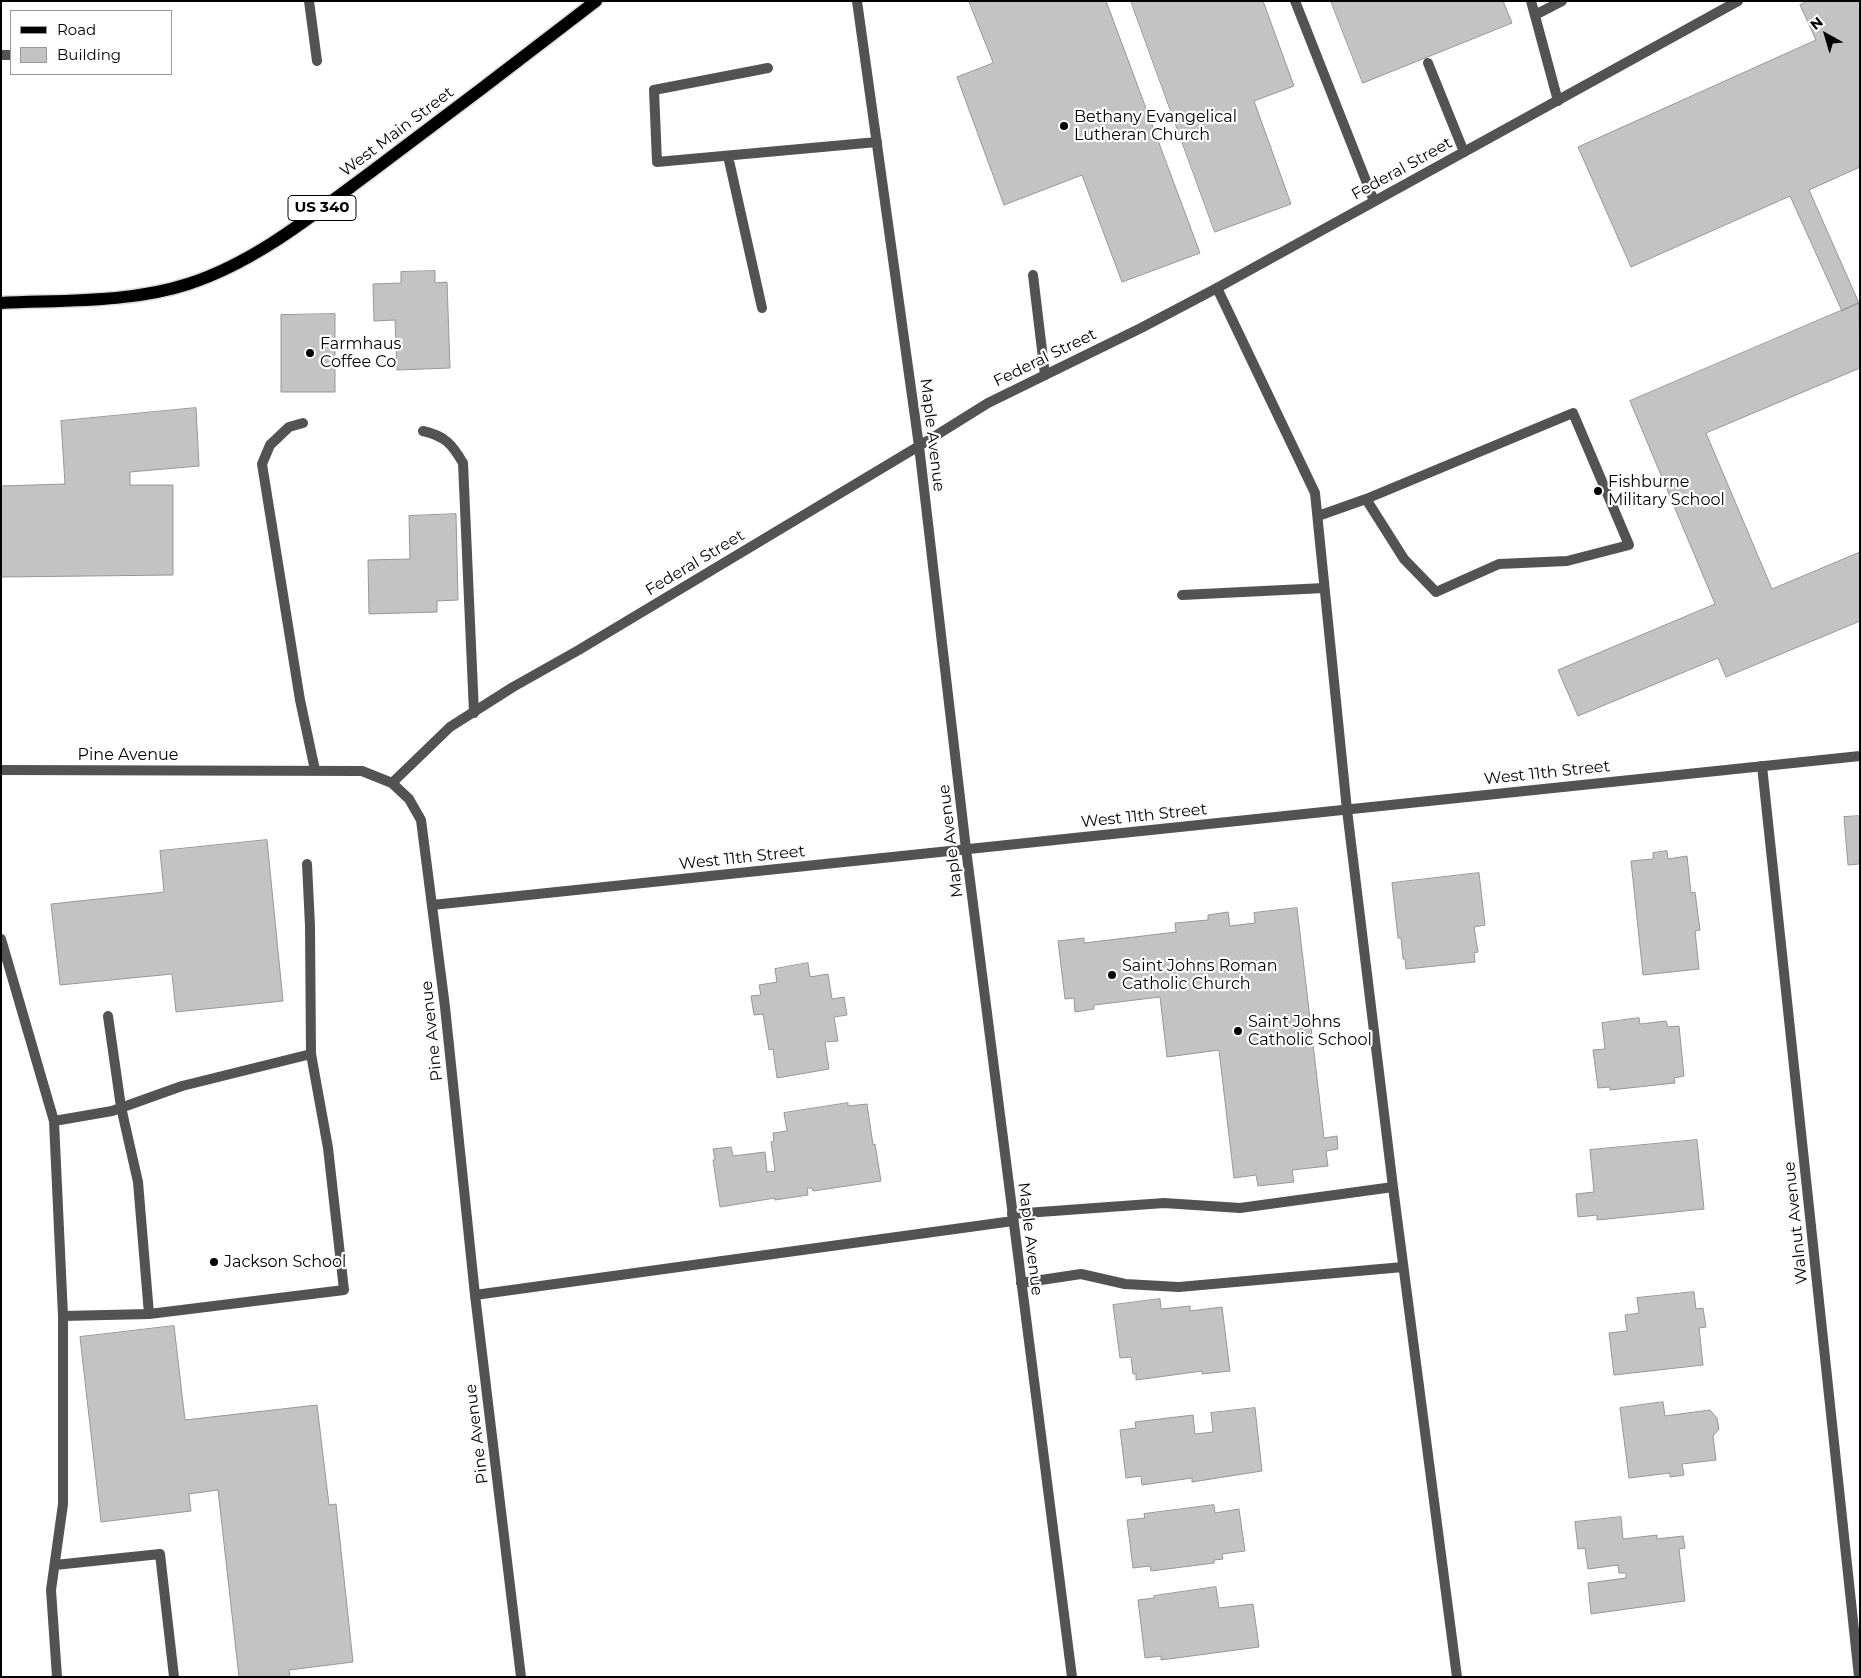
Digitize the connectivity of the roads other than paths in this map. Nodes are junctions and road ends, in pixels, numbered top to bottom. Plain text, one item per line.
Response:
1 (309, 1) edge
2 (596, 1) edge
3 (857, 1) edge
4 (1295, 1) edge
5 (1531, 1) edge
6 (1562, 1) edge
7 (1738, 1) edge
8 (1535, 15) junction
9 (317, 61) dead end
10 (1428, 63) dead end
11 (768, 68) dead end
12 (1558, 101) junction
13 (877, 142) junction
14 (1464, 152) junction
15 (728, 156) junction
16 (1374, 201) junction
17 (1033, 275) dead end
18 (1217, 288) junction
19 (1, 303) edge
20 (762, 308) dead end
21 (1045, 375) junction
22 (303, 423) dead end
23 (423, 431) dead end
24 (919, 446) junction
25 (1366, 499) junction
26 (1318, 516) junction
27 (1324, 588) junction
28 (1182, 595) dead end
29 (474, 712) junction
30 (1860, 756) edge
31 (1762, 766) junction
32 (1, 770) edge
33 (315, 770) junction
34 (392, 783) junction
35 (1347, 810) junction
36 (966, 849) junction
37 (307, 864) dead end
38 (432, 905) junction
39 (1, 939) edge
40 (108, 1016) dead end
41 (311, 1054) junction
42 (121, 1108) junction
43 (54, 1121) junction
44 (1393, 1187) junction
45 (1012, 1218) junction
46 (1403, 1267) junction
47 (1021, 1283) junction
48 (475, 1295) junction
49 (149, 1314) junction
50 (63, 1316) junction
51 (55, 1566) junction
52 (57, 1677) edge
53 (174, 1677) edge
54 (521, 1677) edge
55 (1072, 1677) edge
56 (1457, 1677) edge
57 (1859, 1677) edge

1 - 9 street
2 - 19 main road, West Main Street / US 340
3 - 13 street, Maple Avenue
4 - 16 street
5 - 8 street
6 - 8 street
7 - 12 street, Federal Street
8 - 12 street
10 - 14 street
11 - 15 street
12 - 14 street, Federal Street
13 - 15 street
13 - 24 street, Maple Avenue
14 - 16 street, Federal Street
15 - 20 street
16 - 18 street, Federal Street
17 - 21 street
18 - 21 street, Federal Street
18 - 26 street
21 - 24 street, Federal Street
22 - 33 street
23 - 29 street
24 - 29 street, Federal Street
24 - 36 street, Maple Avenue
25 - 25 street
25 - 26 street
26 - 27 street
27 - 28 street
27 - 35 street
29 - 34 street, Federal Street
30 - 31 street, West 11th Street
31 - 35 street, West 11th Street
31 - 57 street, Walnut Avenue
32 - 33 street, Pine Avenue
33 - 34 street, Pine Avenue
34 - 38 street, Pine Avenue
35 - 36 street, West 11th Street
35 - 44 street
36 - 38 street, West 11th Street
36 - 45 street, Maple Avenue
37 - 41 street
38 - 48 street, Pine Avenue
39 - 43 street
40 - 42 street
41 - 42 street
41 - 49 street
42 - 43 street
42 - 49 street
43 - 50 street
44 - 45 street
44 - 46 street
45 - 47 street, Maple Avenue
45 - 48 street
46 - 47 street
46 - 56 street
47 - 55 street, Maple Avenue
48 - 54 street, Pine Avenue
49 - 50 street
50 - 51 street
51 - 52 street
51 - 53 street

